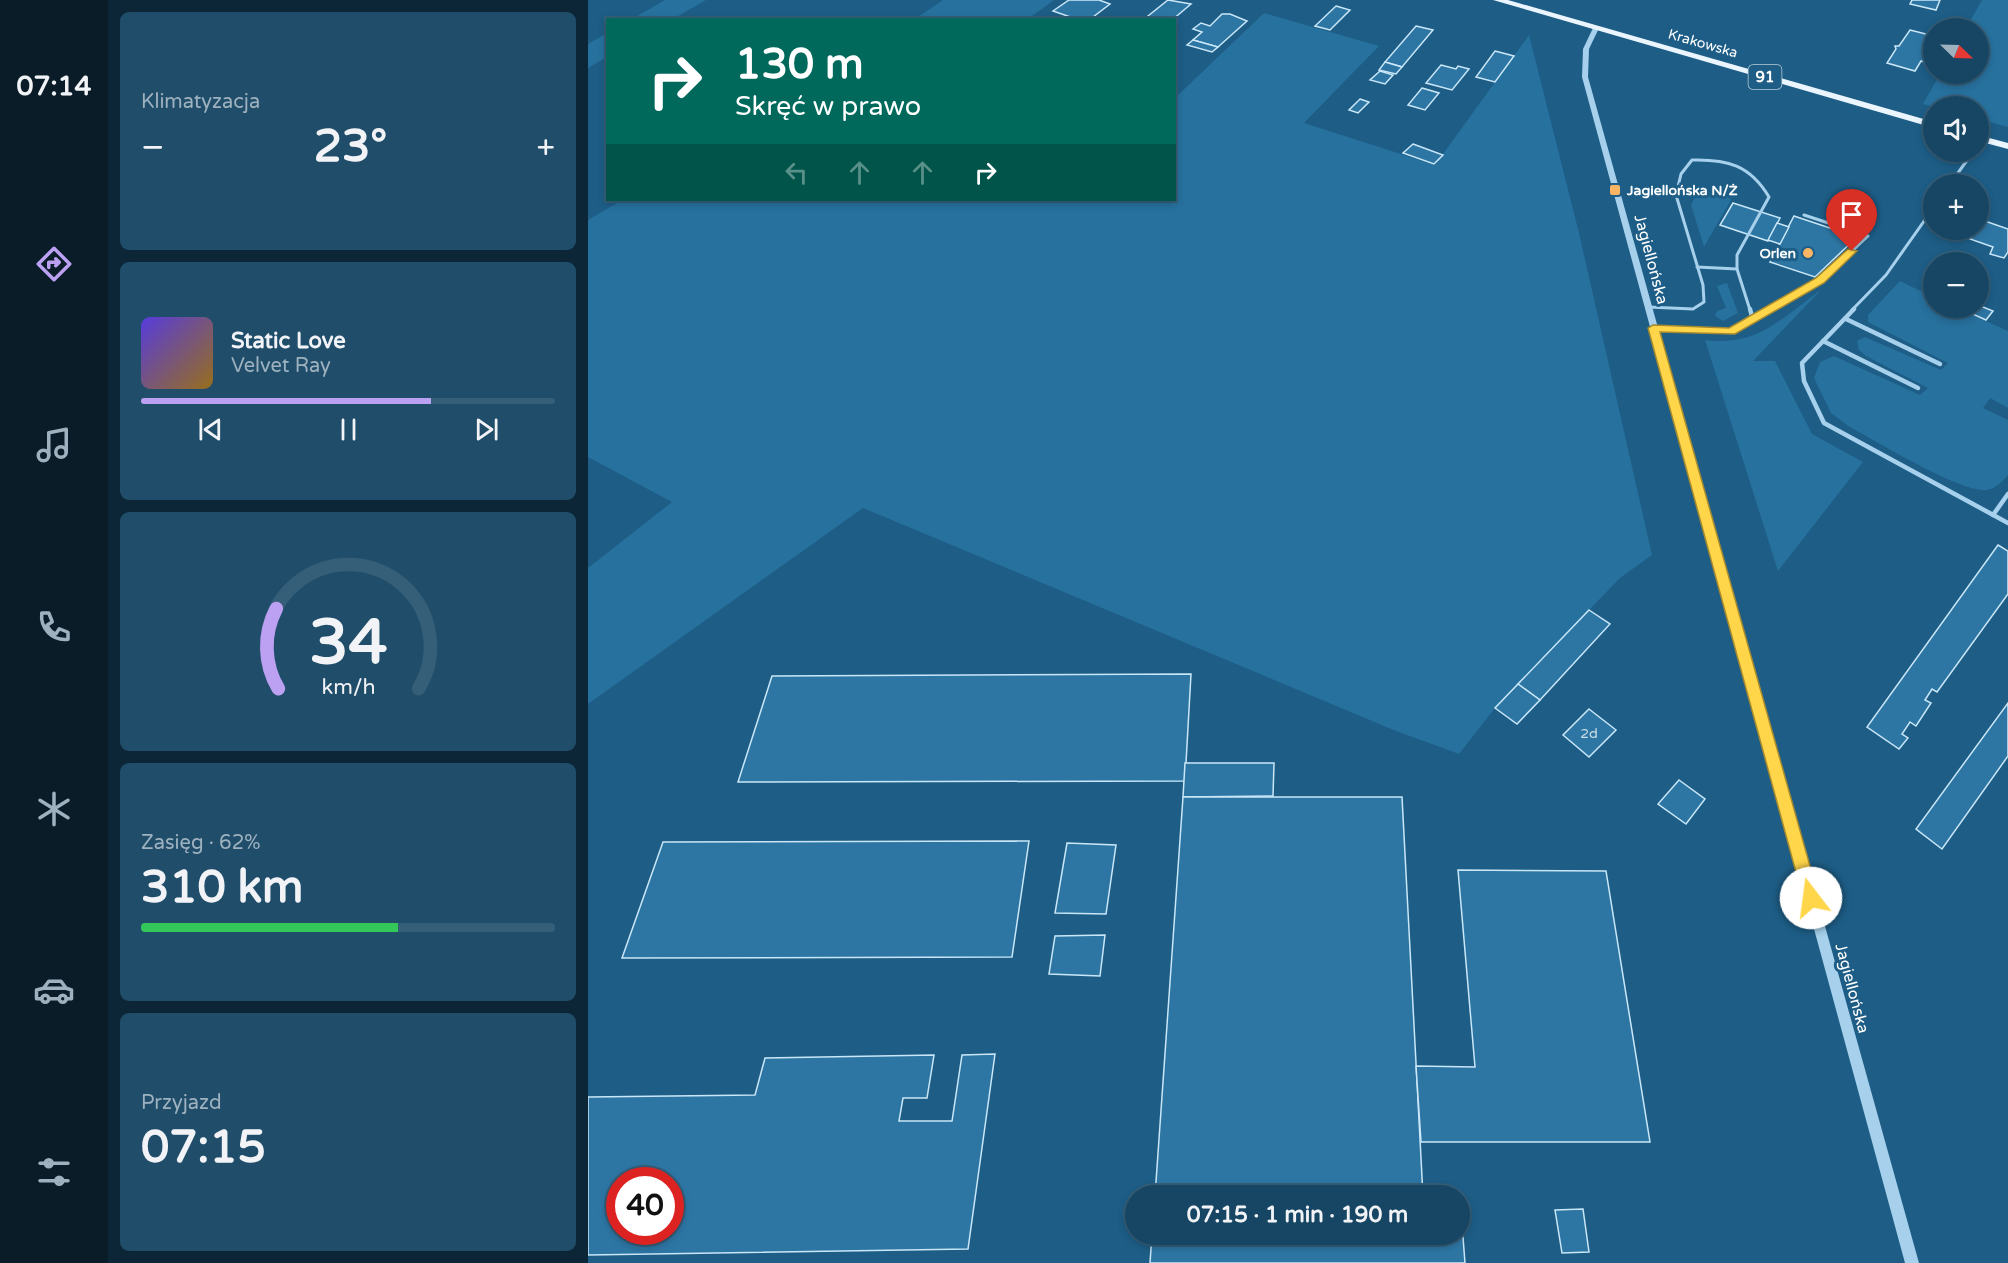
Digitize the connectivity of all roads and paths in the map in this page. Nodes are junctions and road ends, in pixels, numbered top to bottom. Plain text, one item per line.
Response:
1 (1498, 0) edge
2 (1596, 28) junction
3 (1923, 122) edge
4 (1989, 142) edge
5 (2008, 147) edge
6 (1804, 215) dead end
7 (1923, 223) edge
8 (1698, 267) junction
9 (1737, 269) junction
10 (1648, 307) junction
11 (1846, 319) junction
12 (1754, 320) junction
13 (1653, 328) junction
14 (1822, 341) junction
15 (1940, 364) dead end
16 (1918, 388) dead end
17 (2008, 494) edge
18 (1993, 515) junction
19 (2008, 524) edge
20 (1912, 1263) edge

1 - 2 main road, Krakowska / 91
2 - 3 main road, Krakowska / 91
2 - 10 street, Jagiellońska
4 - 5 main road
6 - 12 lane
7 - 11 lane
8 - 9 lane
8 - 9 lane
8 - 10 lane
9 - 12 lane
10 - 13 street, Jagiellońska
11 - 14 lane
11 - 15 lane
12 - 13 lane
13 - 20 street, Jagiellońska
14 - 16 lane
14 - 18 lane
17 - 18 lane
18 - 19 lane

